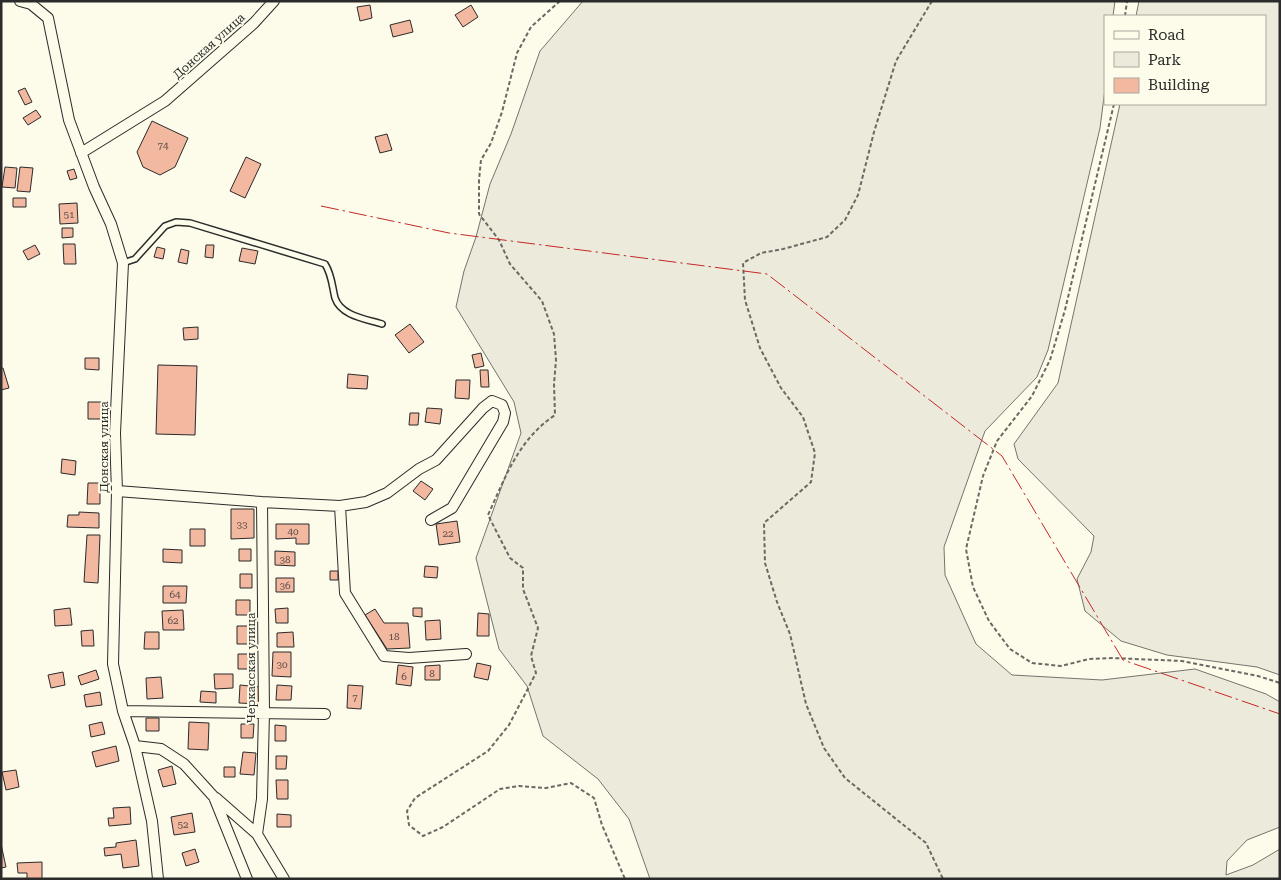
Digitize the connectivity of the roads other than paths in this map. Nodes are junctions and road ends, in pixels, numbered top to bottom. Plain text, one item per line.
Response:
1 (20, 1) edge
2 (274, 1) edge
3 (81, 152) junction
4 (123, 263) junction
5 (382, 324) dead end
6 (117, 491) junction
7 (262, 502) junction
8 (340, 506) junction
9 (431, 520) dead end
10 (466, 654) dead end
11 (123, 711) junction
12 (264, 712) junction
13 (325, 714) dead end
14 (134, 746) junction
15 (214, 797) junction
16 (257, 834) junction
17 (158, 879) edge
18 (247, 879) edge
19 (284, 879) edge

1 - 3 street, Донская улица
2 - 3 street, Донская улица
3 - 4 street, Донская улица
4 - 5 lane
4 - 6 street, Донская улица
6 - 7 street
6 - 11 street, Донская улица
7 - 8 street
7 - 12 street, Черкасская улица
8 - 9 street
8 - 10 street
11 - 12 street
11 - 14 street, Донская улица
12 - 13 street
12 - 16 street, Черкасская улица
14 - 15 street
14 - 17 street, Донская улица
15 - 16 street
15 - 18 street
16 - 19 street

